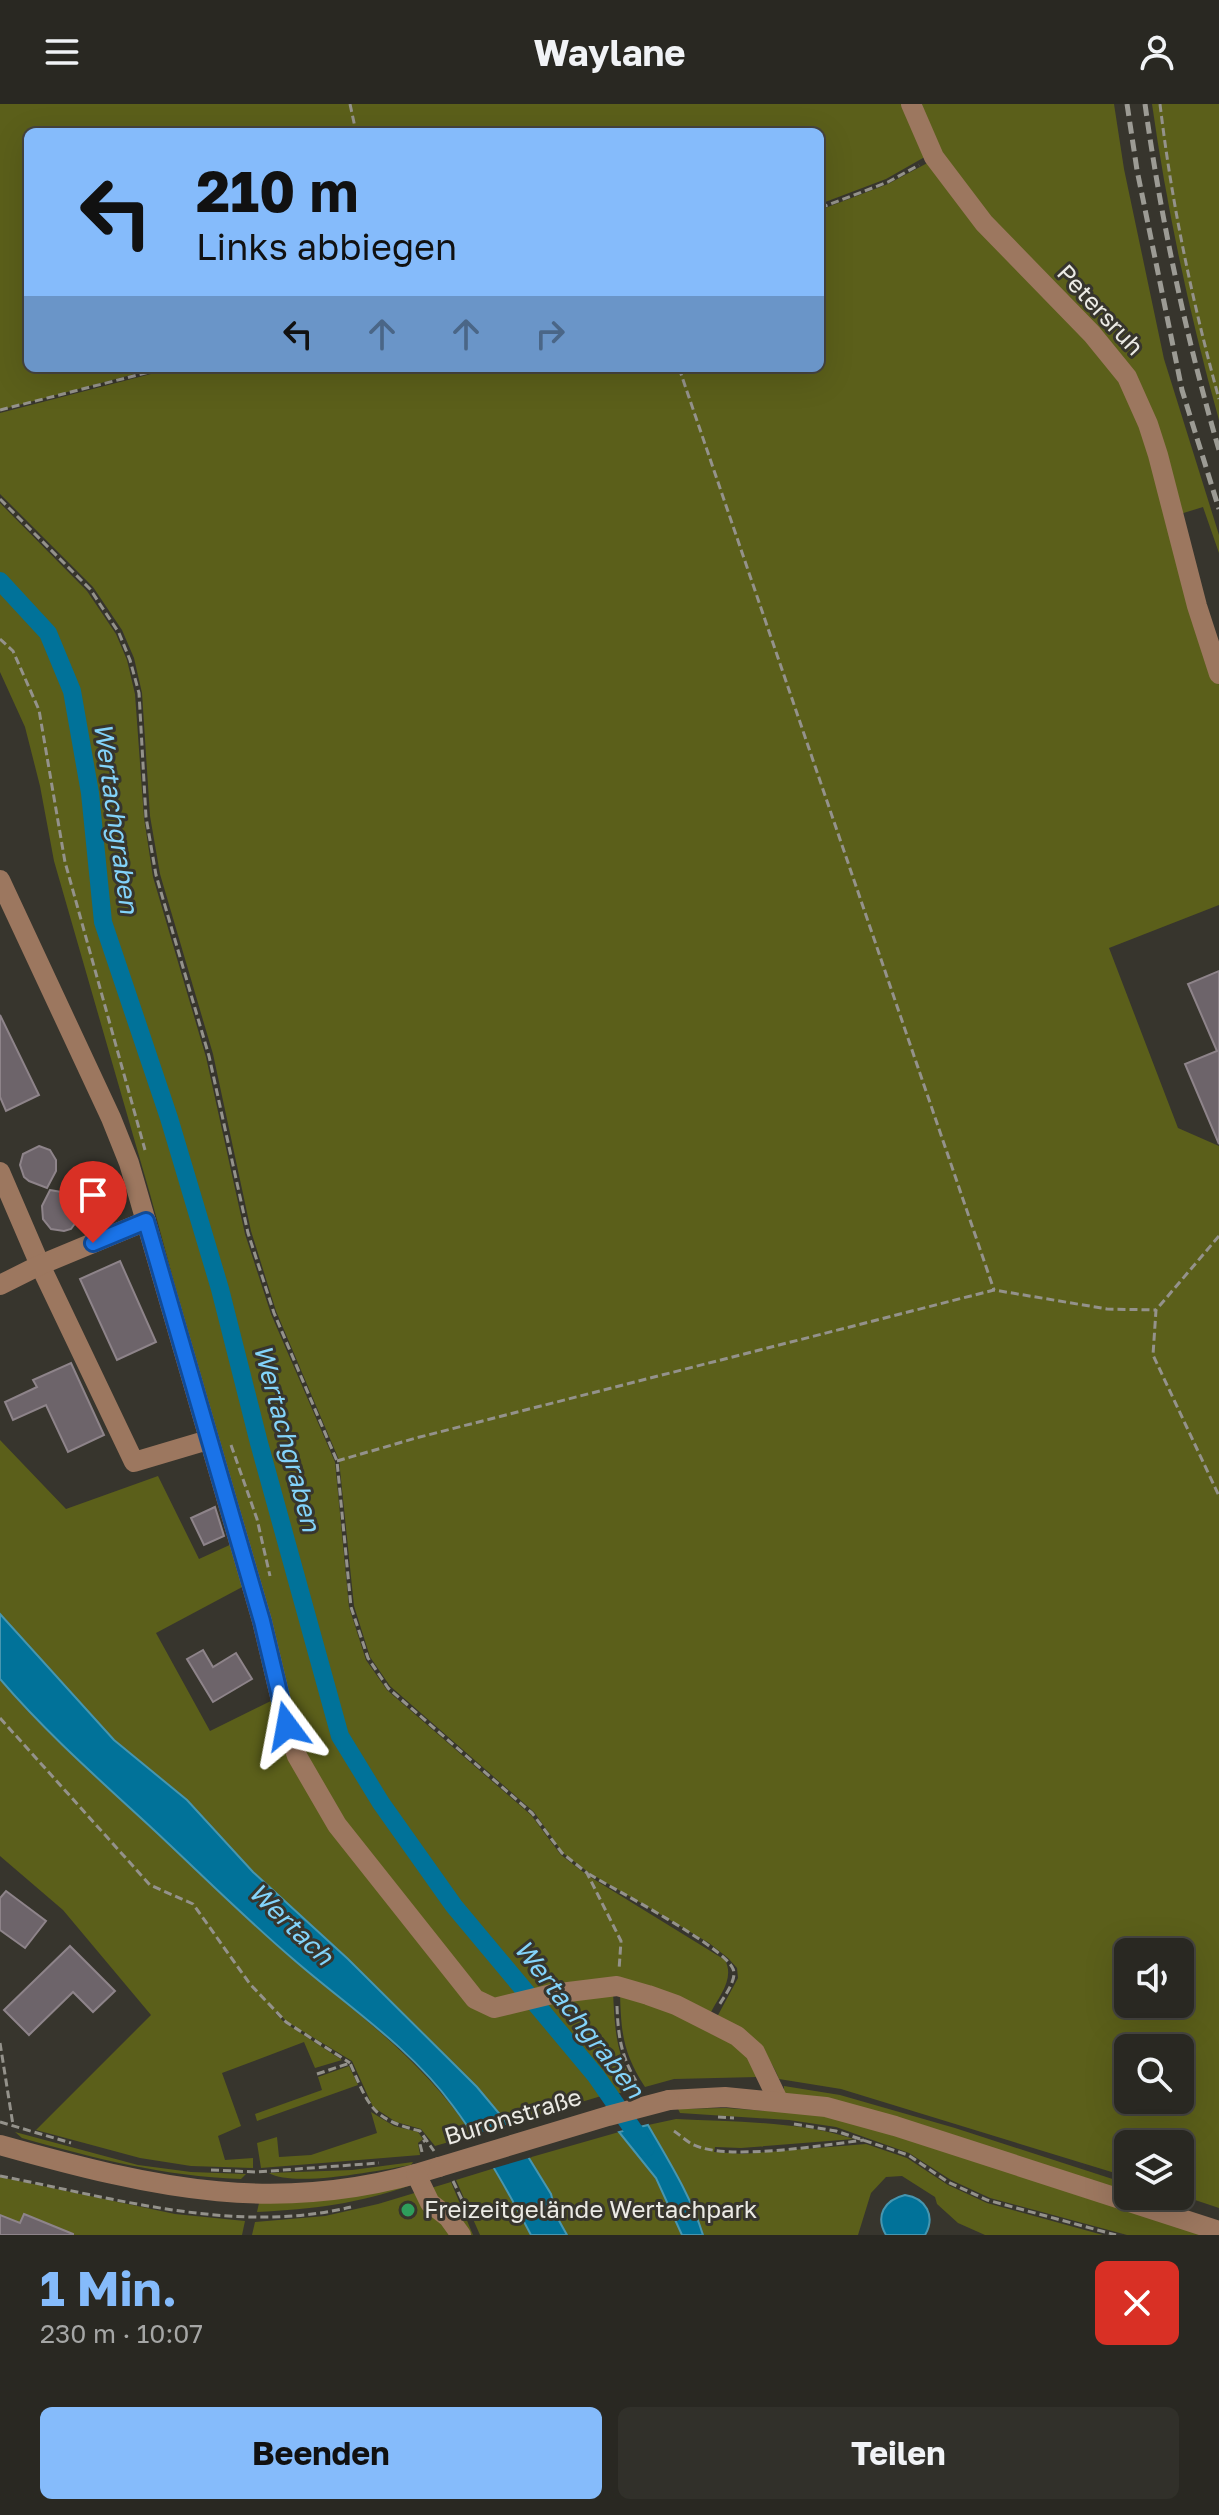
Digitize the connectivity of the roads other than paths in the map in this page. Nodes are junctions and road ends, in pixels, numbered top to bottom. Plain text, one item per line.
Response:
1 (911, 104) edge
2 (1219, 674) edge
3 (0, 880) edge
4 (0, 1172) edge
5 (146, 1221) junction
6 (40, 1265) junction
7 (0, 1285) edge
8 (218, 1439) junction
9 (778, 2100) junction
10 (0, 2145) edge
11 (427, 2163) junction
12 (1214, 2232) edge
13 (461, 2235) edge

1 - 2 street, Petersruh
3 - 5 street
4 - 6 street
5 - 6 street
5 - 8 street
6 - 7 street
6 - 8 street
8 - 9 street
9 - 11 street, Buronstraße, bridge
9 - 12 street, Buronstraße
10 - 11 street, Buronstraße
11 - 13 street

